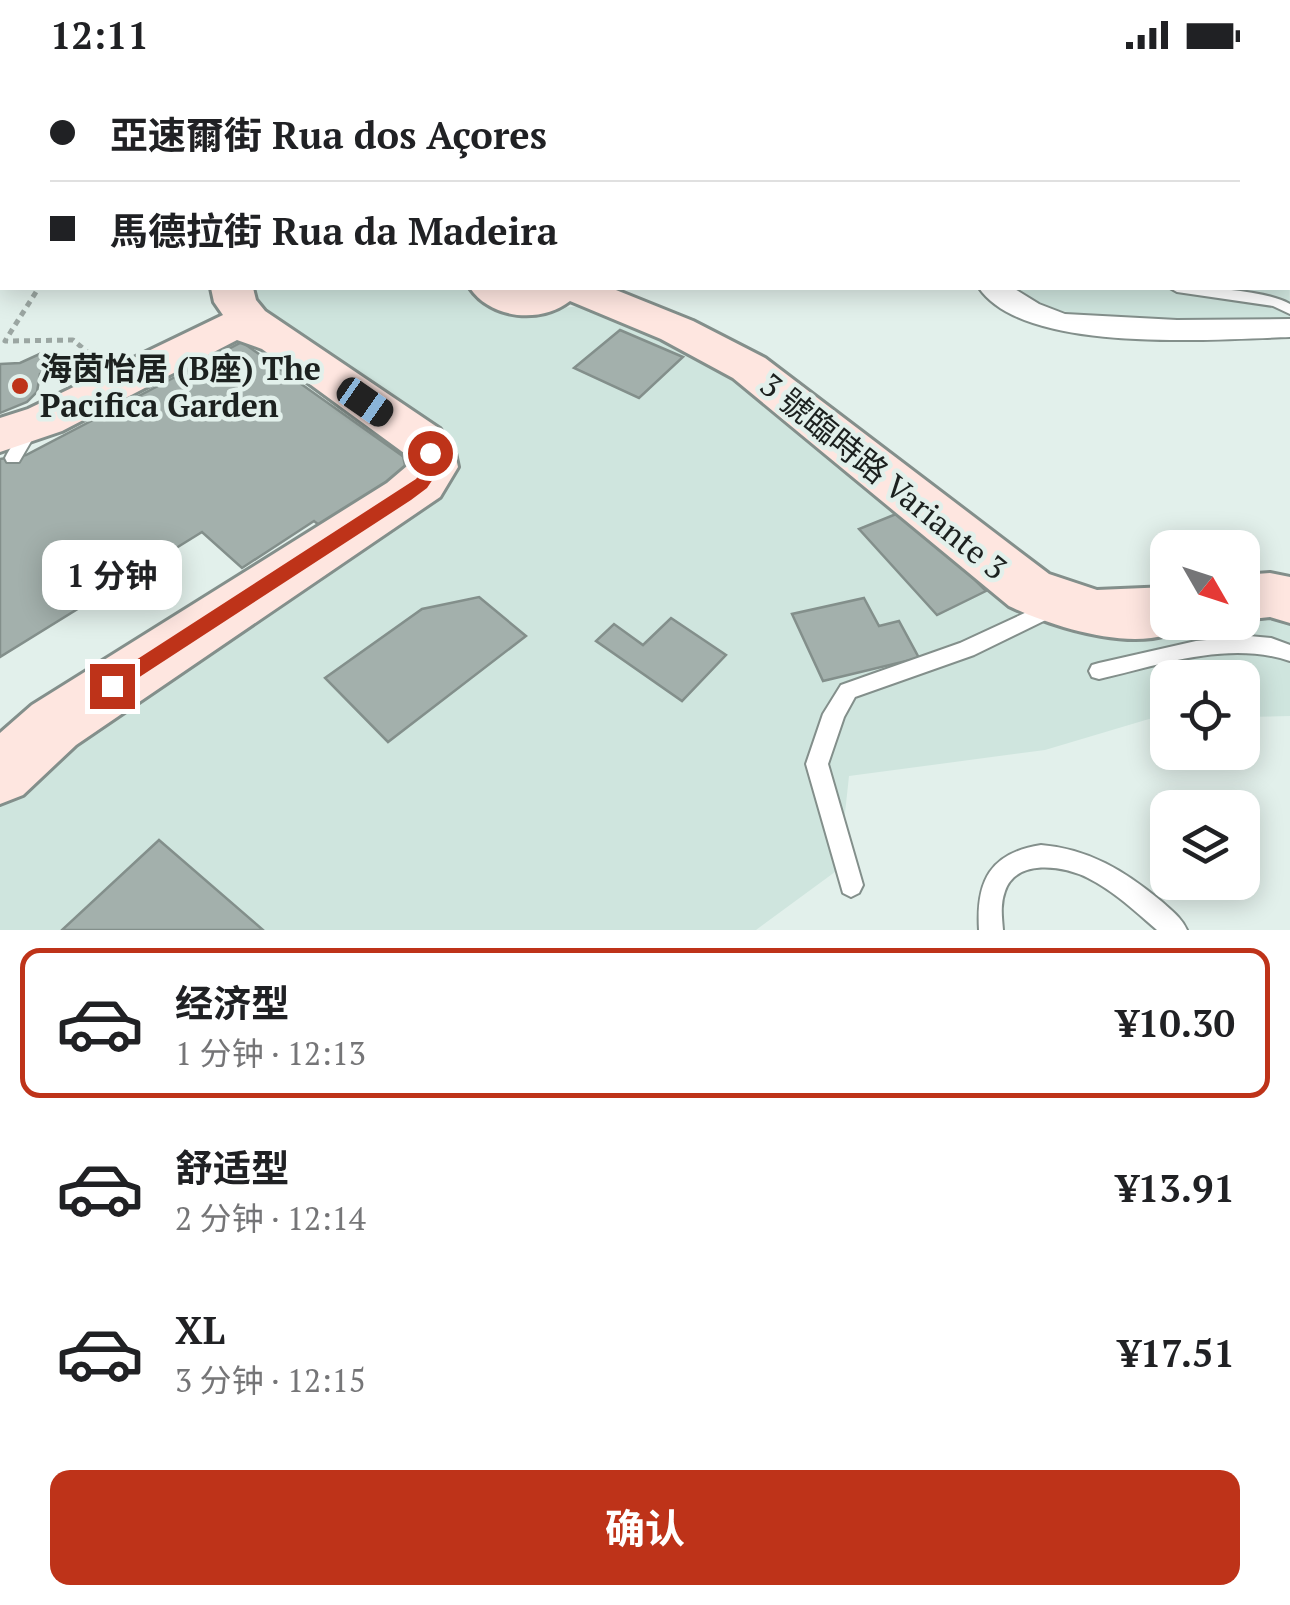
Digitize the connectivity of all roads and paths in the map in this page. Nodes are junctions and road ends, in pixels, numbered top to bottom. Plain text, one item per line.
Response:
1 (211, 290) edge
2 (233, 290) edge
3 (496, 290) edge
4 (997, 290) edge
5 (1191, 290) edge
6 (36, 292) dead end
7 (574, 293) edge
8 (1290, 310) edge
9 (1290, 328) edge
10 (272, 338) junction
11 (137, 372) junction
12 (18, 437) edge
13 (1260, 596) edge
14 (1290, 600) edge
15 (1058, 606) junction
16 (1150, 611) edge
17 (1290, 652) edge
18 (1099, 671) dead end
19 (0, 774) edge
20 (852, 884) dead end
21 (992, 930) edge
22 (1176, 930) edge

1 - 11 street
2 - 10 street
3 - 7 street, 3 號臨時路 Variante 3
4 - 9 street
5 - 8 lane
6 - 11 path
7 - 15 street, 3 號臨時路 Variante 3
10 - 11 street
10 - 19 street
11 - 12 street
13 - 14 street
15 - 16 street, 3 號臨時路 Variante 3
15 - 20 lane
17 - 18 lane
21 - 22 lane

